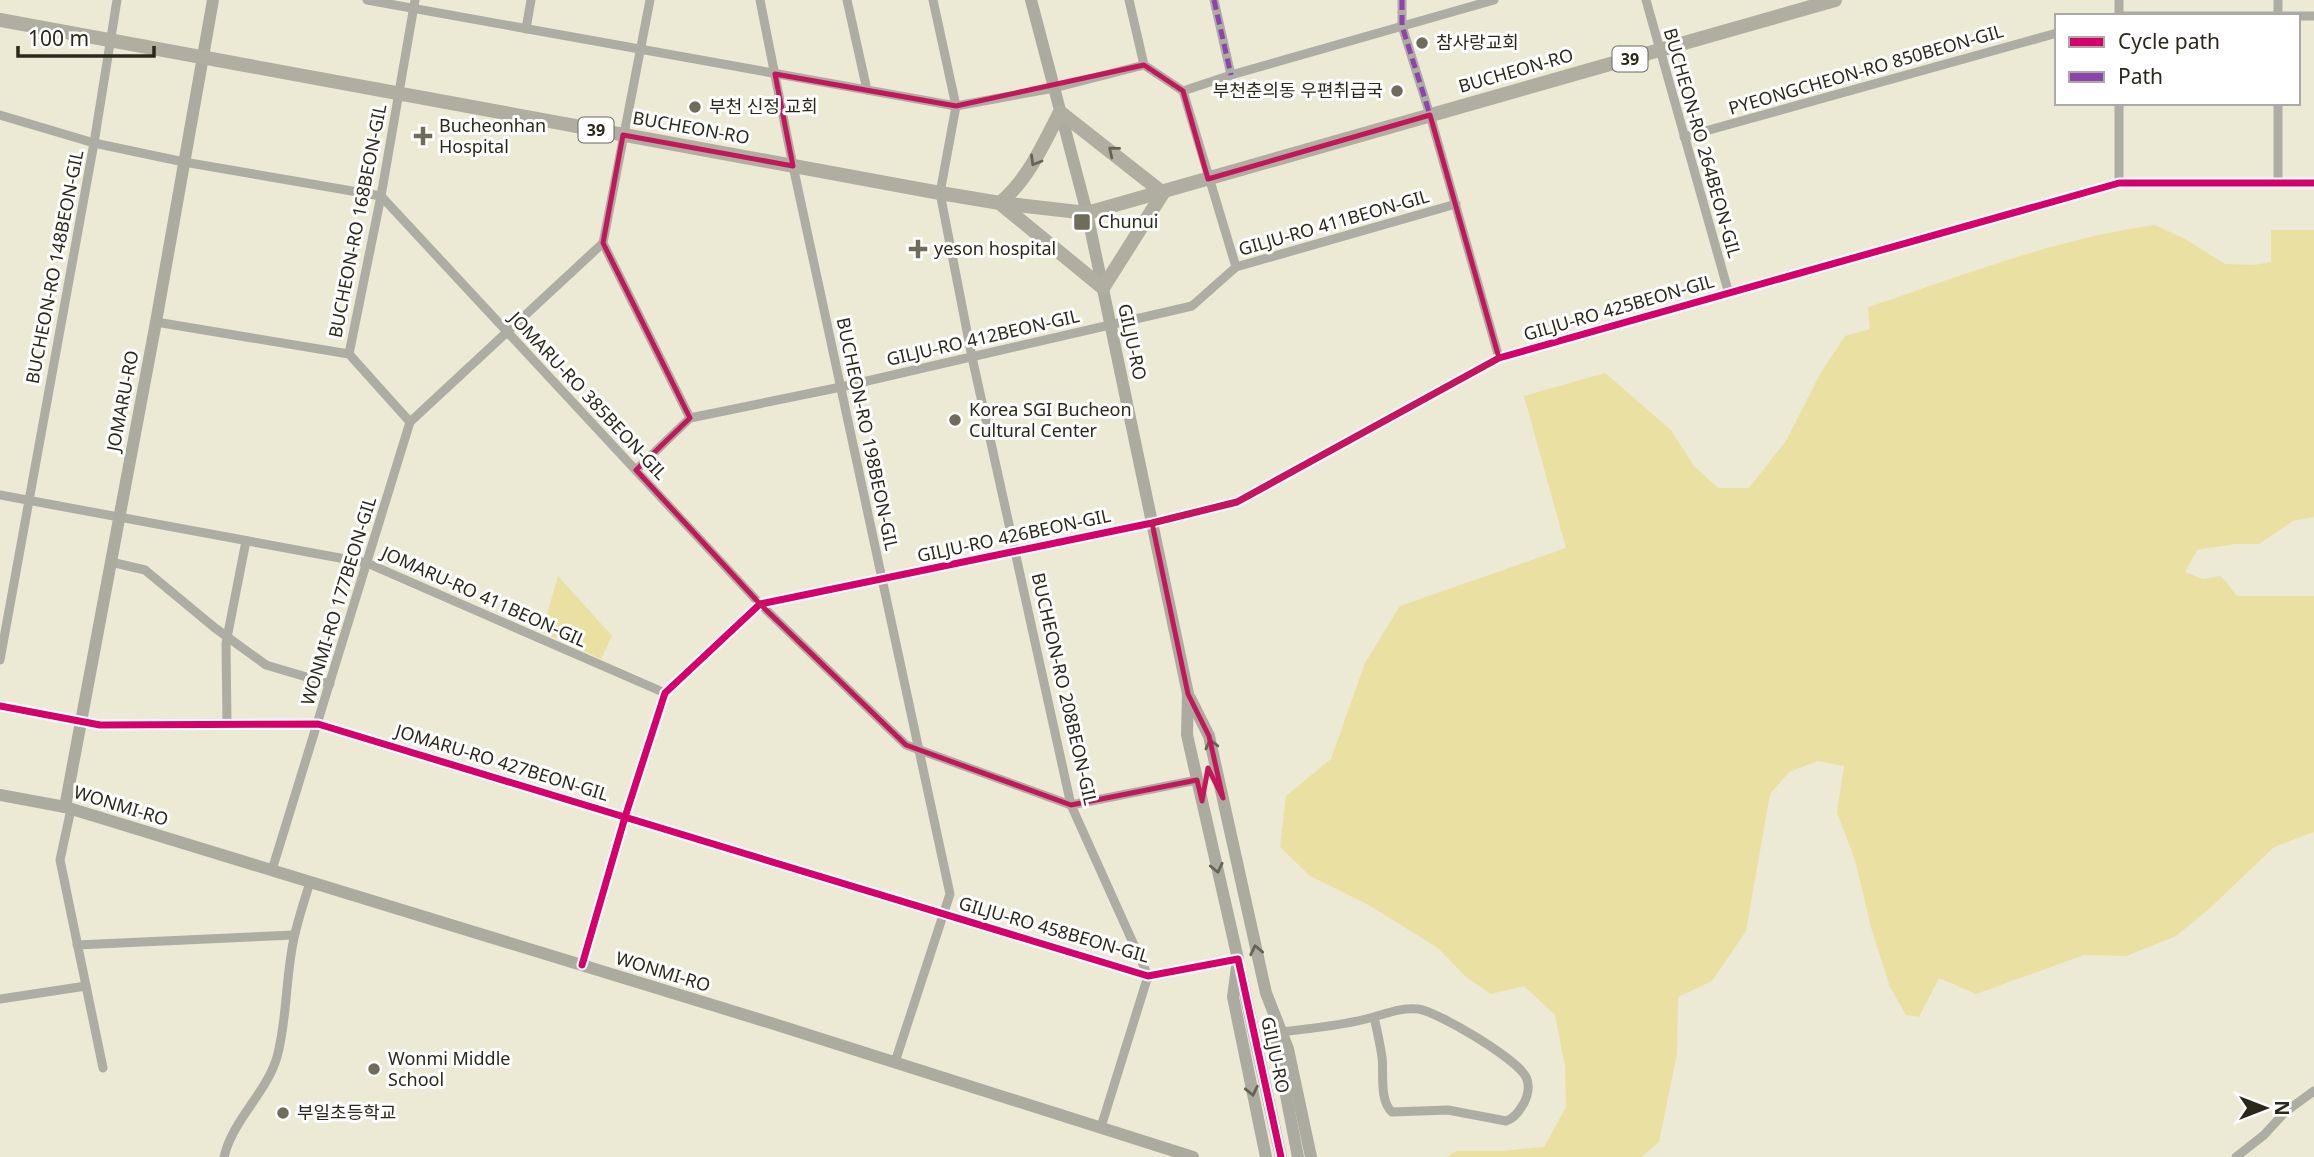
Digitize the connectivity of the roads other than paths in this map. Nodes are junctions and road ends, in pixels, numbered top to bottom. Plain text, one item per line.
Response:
1 (117, 0) edge
2 (213, 0) edge
3 (367, 0) edge
4 (531, 0) edge
5 (650, 0) edge
6 (760, 0) edge
7 (847, 0) edge
8 (933, 0) edge
9 (1031, 0) edge
10 (1129, 0) edge
11 (1214, 0) edge
12 (1402, 0) edge
13 (1494, 0) edge
14 (1646, 0) edge
15 (1835, 0) edge
16 (414, 4) edge
17 (0, 20) edge
18 (1402, 26) junction
19 (526, 29) junction
20 (2055, 34) edge
21 (111, 40) junction
22 (640, 50) junction
23 (1659, 50) junction
24 (203, 56) junction
25 (1144, 65) junction
26 (775, 74) junction
27 (1231, 75) junction
28 (1054, 88) junction
29 (867, 90) junction
30 (1183, 91) junction
31 (399, 94) junction
32 (2119, 105) edge
33 (2278, 105) edge
34 (956, 106) junction
35 (1060, 112) junction
36 (0, 115) edge
37 (1430, 115) junction
38 (623, 135) junction
39 (1684, 137) junction
40 (94, 143) junction
41 (184, 162) junction
42 (793, 166) junction
43 (1208, 179) junction
44 (2119, 183) junction
45 (2278, 183) junction
46 (2314, 183) edge
47 (940, 192) junction
48 (1163, 192) junction
49 (381, 196) junction
50 (1000, 203) junction
51 (1456, 204) junction
52 (1087, 213) junction
53 (603, 243) junction
54 (1236, 267) junction
55 (1102, 288) junction
56 (1729, 294) junction
57 (156, 322) junction
58 (1110, 325) junction
59 (507, 332) junction
60 (349, 354) junction
61 (972, 358) junction
62 (1499, 358) junction
63 (841, 387) junction
64 (690, 418) junction
65 (410, 422) junction
66 (636, 470) junction
67 (0, 495) edge
68 (28, 500) junction
69 (119, 519) junction
70 (1152, 523) junction
71 (246, 541) junction
72 (1016, 551) junction
73 (111, 562) junction
74 (367, 563) junction
75 (882, 580) junction
76 (760, 604) junction
77 (227, 636) junction
78 (0, 660) edge
79 (330, 684) junction
80 (665, 693) junction
81 (1188, 694) junction
82 (0, 706) edge
83 (81, 722) junction
84 (318, 723) junction
85 (227, 724) junction
86 (919, 751) junction
87 (1197, 780) junction
88 (0, 795) edge
89 (1223, 798) junction
90 (1202, 801) junction
91 (1072, 804) junction
92 (68, 808) junction
93 (625, 817) junction
94 (272, 870) junction
95 (310, 882) junction
96 (945, 914) junction
97 (294, 935) junction
98 (77, 945) junction
99 (1237, 959) junction
100 (582, 965) junction
101 (1148, 976) junction
102 (86, 986) junction
103 (1266, 993) junction
104 (0, 999) edge
105 (1374, 1017) junction
106 (1281, 1032) junction
107 (895, 1062) junction
108 (103, 1068) dead end
109 (2314, 1091) edge
110 (1101, 1127) junction
111 (224, 1157) edge
112 (1193, 1157) edge
113 (1265, 1157) edge
114 (1281, 1157) edge
115 (1298, 1157) edge
116 (1311, 1157) edge
117 (2236, 1157) edge

1 - 21 street, BUCHEON-RO 148BEON-GIL
2 - 24 street, JOMARU-RO
3 - 16 street
4 - 19 street
5 - 22 street
6 - 26 street, BUCHEON-RO 198BEON-GIL
7 - 29 street
8 - 34 street
9 - 28 street, GILJU-RO
10 - 25 street
11 - 27 street
12 - 18 street
13 - 18 street
14 - 23 street, BUCHEON-RO 264BEON-GIL
15 - 23 main road, BUCHEON-RO / 39
16 - 19 street
16 - 31 street, BUCHEON-RO 168BEON-GIL
17 - 21 main road, BUCHEON-RO / 39
18 - 27 street
18 - 37 street
19 - 22 street
20 - 39 street, PYEONGCHEON-RO 850BEON-GIL
21 - 24 main road, BUCHEON-RO / 39
21 - 40 street, BUCHEON-RO 148BEON-GIL
22 - 26 street
22 - 38 street
23 - 37 main road, BUCHEON-RO / 39
23 - 39 street, BUCHEON-RO 264BEON-GIL
24 - 31 main road, BUCHEON-RO / 39
24 - 41 street, JOMARU-RO
25 - 28 street
25 - 30 street
26 - 29 street
26 - 42 street, BUCHEON-RO 198BEON-GIL
27 - 30 street
28 - 34 street
28 - 35 street, GILJU-RO
29 - 34 street
30 - 43 street
31 - 38 main road, BUCHEON-RO / 39
31 - 49 street, BUCHEON-RO 168BEON-GIL
32 - 44 street
33 - 45 street
34 - 47 street
48 -> 35 main road
35 -> 50 main road
35 - 52 street, GILJU-RO
36 - 40 street
37 - 43 main road, BUCHEON-RO / 39
37 - 51 street
38 - 42 main road, BUCHEON-RO / 39
38 - 53 street
39 - 56 street, BUCHEON-RO 264BEON-GIL
40 - 41 street
40 - 68 street, BUCHEON-RO 148BEON-GIL
41 - 49 street
41 - 57 street, JOMARU-RO
42 - 47 main road, BUCHEON-RO / 39
42 - 63 street, BUCHEON-RO 198BEON-GIL
43 - 48 main road, BUCHEON-RO / 39
43 - 54 street
44 - 45 street, GILJU-RO 425BEON-GIL
44 - 56 street, GILJU-RO 425BEON-GIL
45 - 46 street, GILJU-RO 425BEON-GIL
47 - 50 main road, BUCHEON-RO / 39
47 - 61 street, BUCHEON-RO 208BEON-GIL
48 - 52 main road, BUCHEON-RO / 39
48 - 55 main road
49 - 59 street, JOMARU-RO 385BEON-GIL
49 - 60 street, BUCHEON-RO 168BEON-GIL
50 - 52 main road, BUCHEON-RO / 39
50 - 55 main road
51 - 54 street, GILJU-RO 411BEON-GIL
51 - 62 street
52 - 55 street, GILJU-RO
53 - 59 street
53 - 64 street
54 - 58 street, GILJU-RO 411BEON-GIL
55 - 58 street, GILJU-RO
56 - 62 street, GILJU-RO 425BEON-GIL
57 - 60 street
57 - 69 street, JOMARU-RO
58 - 61 street, GILJU-RO 412BEON-GIL
58 - 70 street, GILJU-RO
59 - 65 street
59 - 66 street, JOMARU-RO 385BEON-GIL
60 - 65 street
61 - 63 street, GILJU-RO 412BEON-GIL
61 - 72 street, BUCHEON-RO 208BEON-GIL
62 - 70 street, GILJU-RO 425BEON-GIL
63 - 64 street, GILJU-RO 412BEON-GIL
63 - 75 street, BUCHEON-RO 198BEON-GIL
64 - 66 street
65 - 74 street, WONMI-RO 177BEON-GIL
66 - 76 street, JOMARU-RO 385BEON-GIL
67 - 68 street, JOMARU-RO 411BEON-GIL
68 - 69 street, JOMARU-RO 411BEON-GIL
68 - 78 street, BUCHEON-RO 148BEON-GIL
69 - 71 street, JOMARU-RO 411BEON-GIL
69 - 73 street, JOMARU-RO
70 - 72 street, GILJU-RO 426BEON-GIL
70 - 81 street, GILJU-RO
71 - 74 street, JOMARU-RO 411BEON-GIL
71 - 77 street
72 - 75 street, GILJU-RO 426BEON-GIL
72 - 91 street, BUCHEON-RO 208BEON-GIL
73 - 77 street
73 - 83 street, JOMARU-RO
74 - 79 street, WONMI-RO 177BEON-GIL
74 - 80 street, JOMARU-RO 411BEON-GIL
75 - 76 street, GILJU-RO 426BEON-GIL
75 - 86 street, BUCHEON-RO 198BEON-GIL
76 - 80 street
76 - 86 street, JOMARU-RO 385BEON-GIL
77 - 79 street
77 - 85 street
79 - 84 street, WONMI-RO 177BEON-GIL
80 - 93 street
81 - 87 street, GILJU-RO
89 -> 81 street, GILJU-RO
82 - 83 street, JOMARU-RO 427BEON-GIL
83 - 85 street, JOMARU-RO 427BEON-GIL
83 - 92 street, JOMARU-RO
84 - 85 street, JOMARU-RO 427BEON-GIL
84 - 93 street, JOMARU-RO 427BEON-GIL
84 - 94 street, WONMI-RO 177BEON-GIL
86 - 91 street, JOMARU-RO 385BEON-GIL
86 - 96 street, BUCHEON-RO 198BEON-GIL
87 - 90 street, GILJU-RO
87 - 91 street
88 - 92 street, WONMI-RO
89 - 90 street
103 -> 89 street, GILJU-RO
90 -> 99 street, GILJU-RO
91 - 101 street, BUCHEON-RO 208BEON-GIL
92 - 94 street, WONMI-RO
92 - 98 street
93 - 96 street, JOMARU-RO 427BEON-GIL
93 - 100 street
94 - 95 street, WONMI-RO
95 - 97 street
95 - 100 street, WONMI-RO
96 - 101 street, GILJU-RO 458BEON-GIL
96 - 107 street, BUCHEON-RO 198BEON-GIL
97 - 98 street
97 - 111 street
98 - 102 street
99 - 101 street, GILJU-RO 458BEON-GIL
99 -> 113 street, GILJU-RO
99 - 114 street, GILJU-RO
100 - 107 street, WONMI-RO
101 - 110 street
102 - 104 street
102 - 108 street
103 - 106 street, GILJU-RO
103 - 115 street, GILJU-RO
105 - 105 street
105 - 106 street
106 - 116 street, GILJU-RO
107 - 110 street, WONMI-RO
109 - 117 street
110 - 112 street, WONMI-RO

